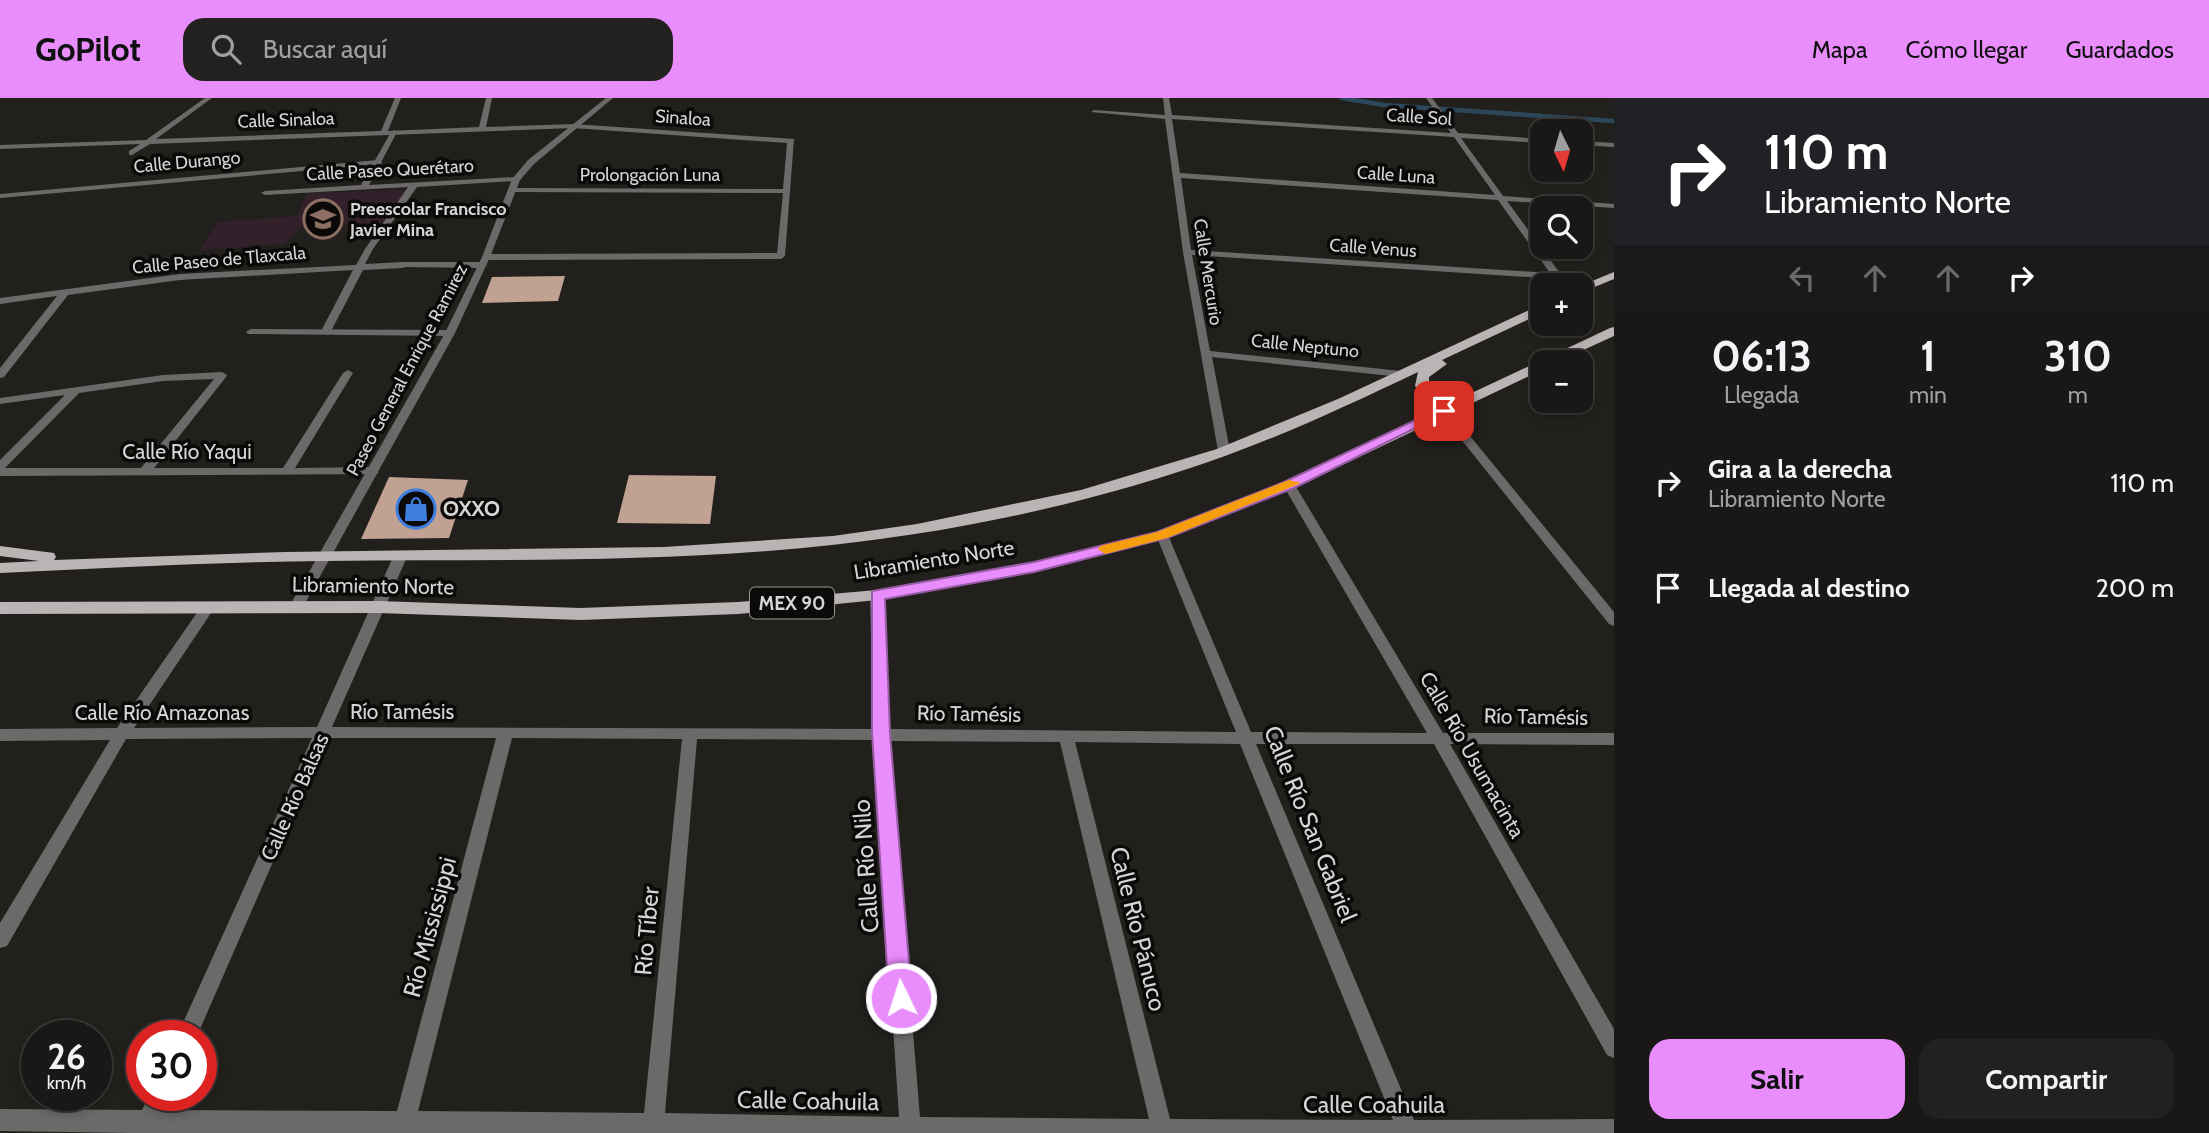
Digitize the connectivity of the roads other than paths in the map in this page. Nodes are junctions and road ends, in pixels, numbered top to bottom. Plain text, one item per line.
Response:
1 (209, 98) edge
2 (398, 98) edge
3 (489, 98) edge
4 (610, 98) edge
5 (1166, 98) edge
6 (1429, 98) edge
7 (1094, 113) dead end
8 (1168, 117) junction
9 (573, 126) junction
10 (482, 129) junction
11 (384, 132) junction
12 (394, 132) junction
13 (1457, 135) junction
14 (1530, 140) edge
15 (149, 141) junction
16 (1593, 144) edge
17 (1614, 145) edge
18 (0, 147) edge
19 (132, 153) dead end
20 (378, 162) junction
21 (460, 172) dead end
22 (1176, 175) junction
23 (460, 182) junction
24 (414, 185) junction
25 (515, 185) junction
26 (363, 188) junction
27 (786, 191) junction
28 (265, 193) dead end
29 (0, 196) edge
30 (1502, 198) junction
31 (1614, 206) edge
32 (1187, 252) junction
33 (485, 261) junction
34 (360, 265) junction
35 (1614, 275) edge
36 (1593, 284) edge
37 (65, 292) junction
38 (0, 301) edge
39 (1530, 314) edge
40 (1492, 331) junction
41 (1614, 331) edge
42 (251, 332) dead end
43 (325, 332) junction
44 (450, 333) junction
45 (1573, 350) edge
46 (1205, 353) junction
47 (1530, 371) edge
48 (348, 373) dead end
49 (1401, 374) junction
50 (0, 375) edge
51 (76, 390) junction
52 (0, 401) edge
53 (1444, 411) junction
54 (1224, 451) junction
55 (0, 467) edge
56 (145, 471) junction
57 (286, 471) junction
58 (374, 471) junction
59 (0, 472) edge
60 (1289, 485) junction
61 (1162, 535) junction
62 (0, 551) edge
63 (326, 556) junction
64 (400, 557) junction
65 (93, 563) junction
66 (0, 568) edge
67 (877, 595) junction
68 (208, 607) junction
69 (296, 607) junction
70 (378, 607) junction
71 (0, 608) edge
72 (1614, 621) edge
73 (122, 733) junction
74 (505, 733) junction
75 (690, 733) junction
76 (881, 733) junction
77 (323, 734) junction
78 (0, 735) edge
79 (1066, 736) junction
80 (1437, 736) junction
81 (1248, 738) junction
82 (1614, 739) edge
83 (0, 940) edge
84 (194, 1020) edge
85 (1614, 1048) edge
86 (153, 1111) edge
87 (0, 1120) edge
88 (146, 1127) edge
89 (402, 1128) edge
90 (653, 1129) edge
91 (1614, 1130) edge
92 (911, 1131) edge
93 (1163, 1132) edge
94 (1409, 1133) edge

1 - 15 street
2 - 11 street
3 - 10 street
4 - 9 street, Paseo General Enrique Ramirez
5 - 8 street, Calle Mercurio
6 - 13 street
7 - 8 street, Calle Sol
8 - 13 street, Calle Sol
8 - 22 street, Calle Mercurio
9 - 10 street, Calle Sinaloa
9 - 25 street, Paseo General Enrique Ramirez
9 - 27 street, Sinaloa
10 - 12 street, Calle Sinaloa
11 - 12 street, Calle Sinaloa
11 - 15 street, Calle Sinaloa
12 - 20 street
13 - 14 street, Calle Sol
13 - 30 street
15 - 18 street, Calle Sinaloa
15 - 19 street
16 - 17 street
20 - 26 street
20 - 29 street, Calle Durango
21 - 23 street
22 - 30 street, Calle Luna
22 - 32 street, Calle Mercurio
23 - 24 street, Calle Paseo Querétaro
23 - 25 street, Calle Paseo Querétaro
24 - 26 street, Calle Paseo Querétaro
24 - 34 street
25 - 27 street, Prolongación Luna
25 - 33 street, Paseo General Enrique Ramirez
26 - 28 street, Calle Paseo Querétaro
27 - 33 street, Calle Paseo de Tlaxcala
30 - 31 street, Calle Luna
30 - 32 street, Calle Venus
32 - 46 street, Calle Mercurio
33 - 34 street, Calle Paseo de Tlaxcala
33 - 44 street, Paseo General Enrique Ramirez
34 - 37 street, Calle Paseo de Tlaxcala
34 - 43 street
35 - 36 main road
37 - 38 street, Calle Paseo de Tlaxcala
37 - 50 street
39 - 40 main road, Libramiento Norte
40 - 49 main road, Libramiento Norte
40 - 53 main road
41 - 45 main road
42 - 43 street
43 - 44 street
44 - 58 street, Paseo General Enrique Ramirez
46 - 49 street, Calle Neptuno
46 - 54 street, Calle Mercurio
47 - 53 main road, Libramiento Norte / MEX 90
48 - 57 street
49 - 54 main road, Libramiento Norte
51 - 52 street
51 - 55 street
51 - 56 street
53 - 60 main road, Libramiento Norte / MEX 90
53 - 72 street
54 - 64 main road, Libramiento Norte
56 - 57 street, Calle Río Yaqui
56 - 59 street, Calle Río Yaqui
57 - 58 street, Calle Río Yaqui
58 - 63 street, Paseo General Enrique Ramirez
60 - 61 main road, Libramiento Norte / MEX 90
60 - 80 street, Calle Río Usumacinta
61 - 67 main road, Libramiento Norte / MEX 90
61 - 81 street, Calle Río San Gabriel
62 - 65 main road
63 - 64 main road, Libramiento Norte
63 - 65 main road, Libramiento Norte
63 - 69 street, Paseo General Enrique Ramirez
64 - 70 street, Calle Río Balsas
65 - 66 main road, Libramiento Norte
67 - 70 main road, Libramiento Norte / MEX 90
67 - 76 street, Calle Río Nilo
68 - 69 main road, Libramiento Norte / MEX 90
68 - 71 main road, Libramiento Norte / MEX 90
68 - 73 street
69 - 70 main road, Libramiento Norte / MEX 90
70 - 77 street, Calle Río Balsas
73 - 77 street, Calle Río Amazonas
73 - 78 street, Calle Río Amazonas
73 - 83 street
74 - 75 street, Río Tamésis
74 - 77 street, Río Tamésis
74 - 89 street, Río Mississippi
75 - 76 street, Río Tamésis
75 - 90 street, Río Tíber
76 - 79 street, Río Tamésis
76 - 92 street, Calle Río Nilo
77 - 84 street, Calle Río Balsas
79 - 81 street, Río Tamésis
79 - 93 street, Calle Río Pánuco
80 - 81 street, Río Tamésis
80 - 82 street, Río Tamésis
80 - 85 street, Calle Río Usumacinta
81 - 94 street, Calle Río San Gabriel
86 - 88 street
87 - 88 street, Calle Coahuila
88 - 89 street, Calle Coahuila
89 - 90 street, Calle Coahuila
90 - 92 street, Calle Coahuila
91 - 94 street, Calle Coahuila
92 - 93 street, Calle Coahuila
93 - 94 street, Calle Coahuila

